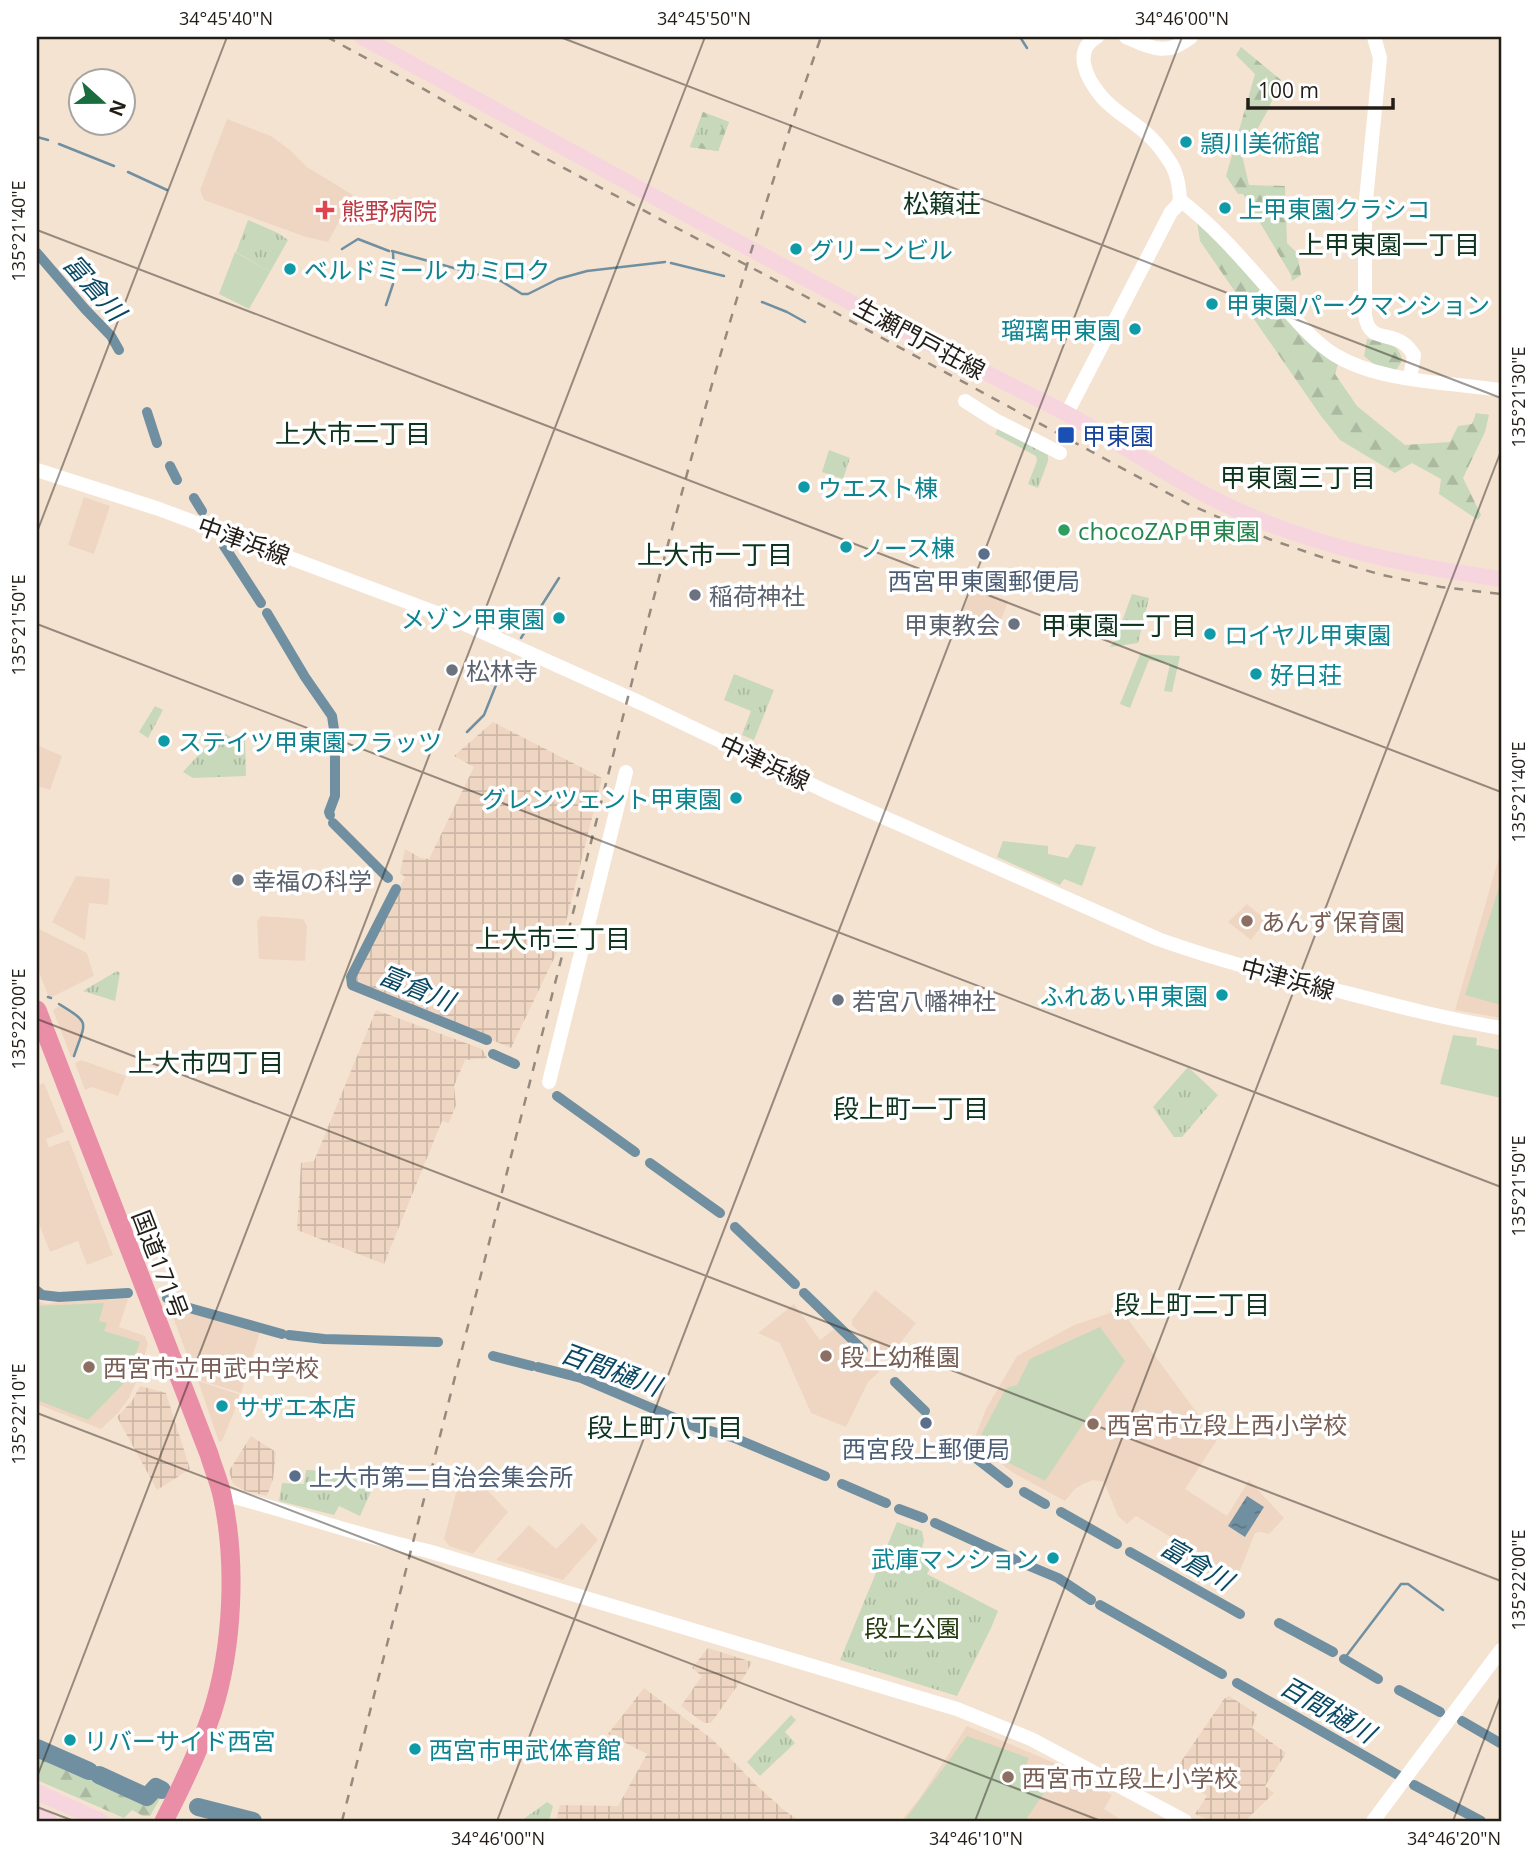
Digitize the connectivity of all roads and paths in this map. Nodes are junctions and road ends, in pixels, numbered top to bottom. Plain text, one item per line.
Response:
1 (362, 37) edge
2 (1097, 37) edge
3 (1126, 37) edge
4 (1191, 37) edge
5 (1374, 37) edge
6 (1180, 200) junction
7 (1410, 378) junction
8 (1501, 390) edge
9 (965, 401) dead end
10 (1067, 413) junction
11 (1060, 453) dead end
12 (37, 470) edge
13 (1501, 579) edge
14 (626, 772) dead end
15 (37, 1011) edge
16 (1501, 1028) edge
17 (549, 1082) dead end
18 (222, 1494) junction
19 (1501, 1650) edge
20 (37, 1791) edge
21 (37, 1814) edge
22 (49, 1821) edge
23 (101, 1821) edge
24 (164, 1821) edge
25 (1185, 1821) edge
26 (1373, 1821) edge

1 - 10 main road, 生瀬門戸荘線
2 - 6 street
3 - 4 street
5 - 7 street
6 - 7 street
6 - 10 street
7 - 8 street
9 - 11 street
10 - 13 main road, 生瀬門戸荘線
12 - 16 street, 中津浜線
14 - 17 street
15 - 18 highway, 国道171号
18 - 24 highway, 国道171号
18 - 25 street
19 - 26 street
20 - 23 main road
21 - 22 main road

